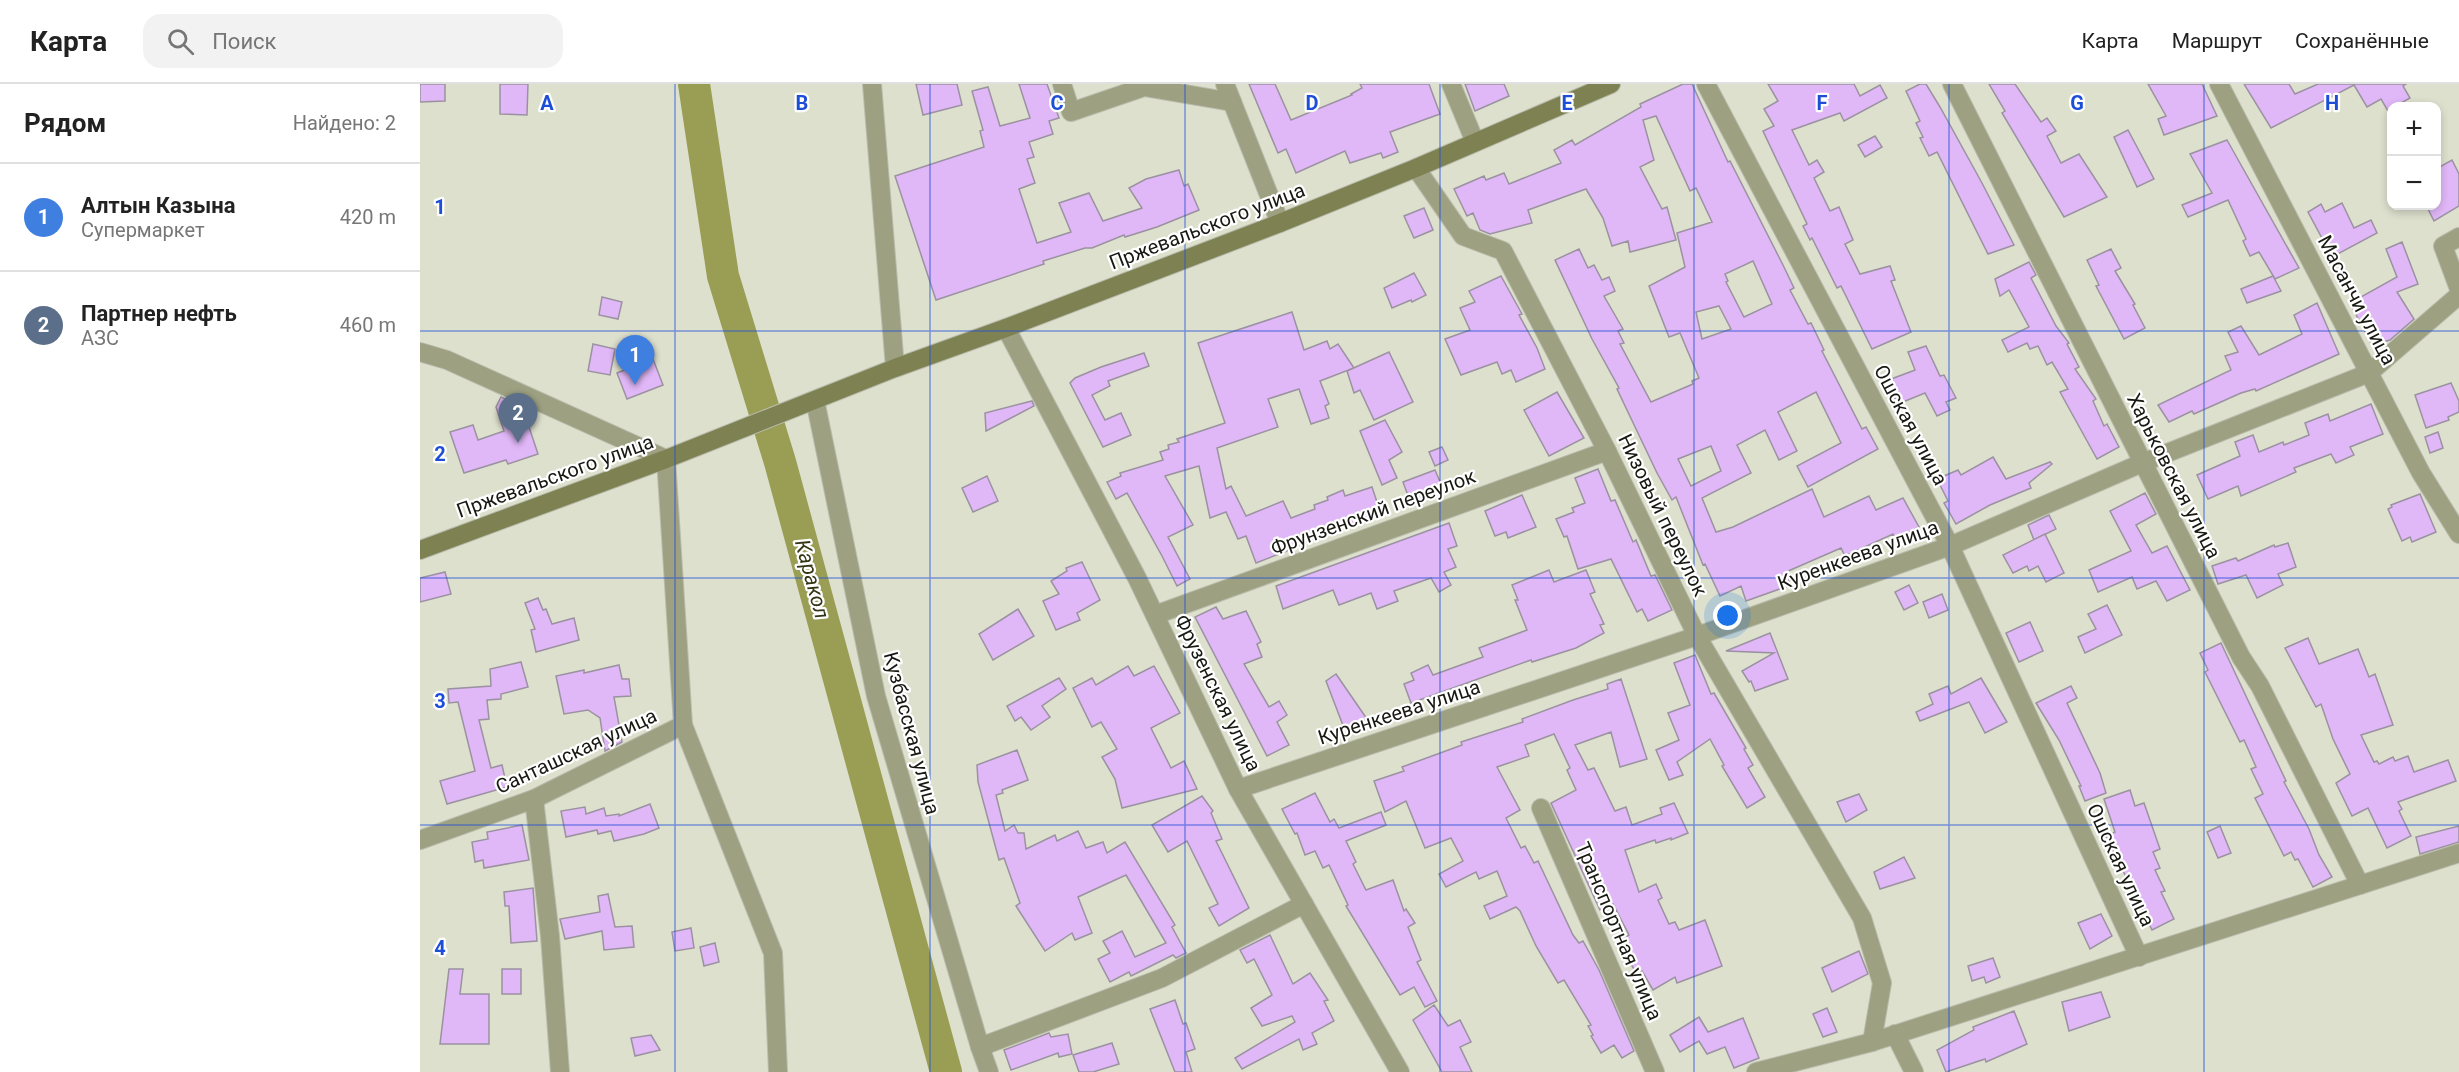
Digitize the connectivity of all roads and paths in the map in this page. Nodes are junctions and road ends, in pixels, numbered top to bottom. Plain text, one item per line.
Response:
1 (872, 84) edge
2 (1062, 84) edge
3 (1225, 84) edge
4 (1451, 84) edge
5 (1611, 84) edge
6 (1706, 84) edge
7 (1953, 84) edge
8 (2218, 84) edge
9 (1232, 102) junction
10 (1476, 142) junction
11 (1416, 168) junction
12 (1280, 223) junction
13 (2459, 237) edge
14 (2459, 289) edge
15 (2459, 295) edge
16 (1006, 328) junction
17 (420, 352) edge
18 (895, 368) junction
19 (2369, 373) junction
20 (814, 400) junction
21 (1607, 451) junction
22 (666, 459) junction
23 (2142, 463) junction
24 (2459, 534) edge
25 (1950, 546) junction
26 (420, 550) edge
27 (1155, 615) junction
28 (1697, 636) junction
29 (683, 725) junction
30 (1238, 789) junction
31 (534, 799) junction
32 (1541, 808) dead end
33 (420, 840) edge
34 (2459, 853) edge
35 (2360, 885) junction
36 (1304, 904) junction
37 (2139, 957) junction
38 (1895, 1034) junction
39 (1872, 1042) junction
40 (980, 1047) junction
41 (560, 1072) edge
42 (778, 1072) edge
43 (989, 1072) edge
44 (1400, 1072) edge
45 (1655, 1072) edge
46 (1756, 1072) edge
47 (1914, 1072) edge

1 - 18 street
2 - 9 street
3 - 9 street
4 - 10 street
5 - 10 main road, Пржевальского улица
6 - 25 street, Ошская улица
7 - 23 street, Харьковская улица
8 - 19 street, Масанчи улица
9 - 12 street
10 - 11 main road, Пржевальского улица
11 - 12 main road, Пржевальского улица
11 - 21 street, Низовый переулок
12 - 16 main road, Пржевальского улица
13 - 14 street
15 - 19 street, Куренкеева улица
16 - 18 main road, Пржевальского улица
16 - 27 street, Фрузенская улица
17 - 22 street
18 - 20 main road, Пржевальского улица
19 - 23 street, Куренкеева улица
19 - 24 street, Масанчи улица
20 - 22 main road, Пржевальского улица
20 - 40 street, Кузбасская улица
21 - 27 street, Фрунзенский переулок
21 - 28 street, Низовый переулок
22 - 26 main road, Пржевальского улица
22 - 29 street
23 - 25 street, Куренкеева улица
23 - 35 street, Харьковская улица
25 - 28 street, Куренкеева улица
25 - 37 street, Ошская улица
27 - 30 street, Фрузенская улица
28 - 30 street, Куренкеева улица
28 - 39 street, Низовый переулок
29 - 31 street, Санташская улица
29 - 42 street
30 - 36 street, Фрузенская улица
31 - 33 street, Санташская улица
31 - 41 street
32 - 45 street, Транспортная улица
34 - 35 street
35 - 37 street
36 - 40 street
36 - 44 street, Фрузенская улица
37 - 38 street
38 - 39 street
38 - 47 street
39 - 46 street
40 - 43 street, Кузбасская улица

